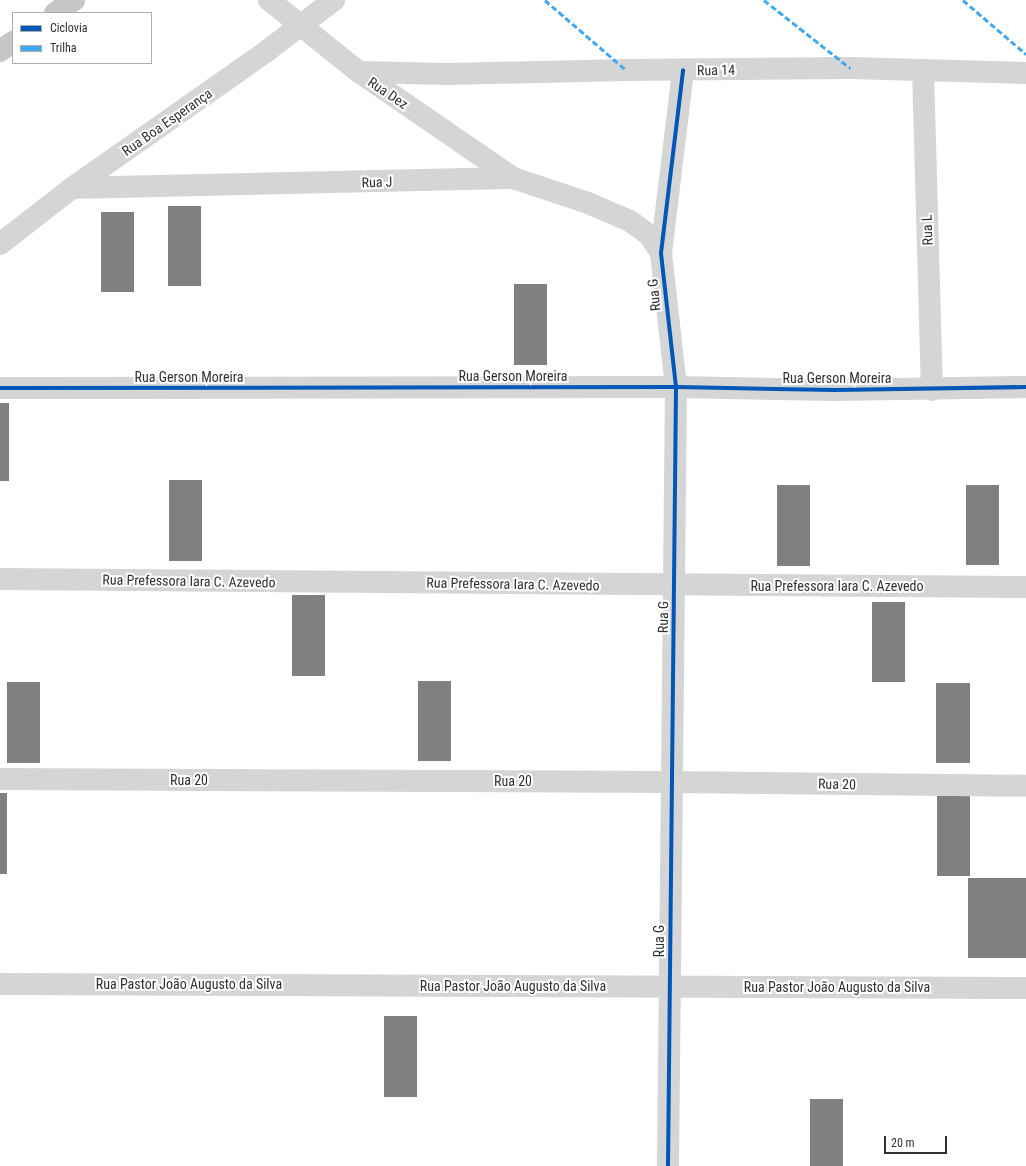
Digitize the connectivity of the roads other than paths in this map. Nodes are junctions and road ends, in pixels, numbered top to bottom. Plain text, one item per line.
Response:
1 (74, 0) edge
2 (269, 0) edge
3 (334, 0) edge
4 (56, 12) edge
5 (302, 25) junction
6 (12, 43) edge
7 (0, 51) edge
8 (683, 70) junction
9 (923, 70) junction
10 (359, 72) junction
11 (1026, 73) edge
12 (514, 178) junction
13 (72, 188) junction
14 (0, 244) edge
15 (661, 253) junction
16 (676, 387) junction
17 (1026, 387) edge
18 (0, 388) edge
19 (932, 390) junction
20 (0, 579) edge
21 (674, 585) junction
22 (1026, 587) edge
23 (0, 779) edge
24 (671, 782) junction
25 (1026, 786) edge
26 (0, 984) edge
27 (670, 986) junction
28 (1026, 988) edge
29 (668, 1166) edge

1 - 4 highway
2 - 5 street, Rua Dez
3 - 5 street, Rua Boa Esperança
5 - 10 street, Rua Dez
5 - 13 street, Rua Boa Esperança
6 - 7 highway
8 - 9 street, Rua 14
8 - 10 street, Rua 14
8 - 15 street, Rua G
9 - 11 street, Rua 14
9 - 19 street, Rua L
10 - 12 street, Rua Dez
12 - 13 street, Rua J
12 - 15 street, Rua J
13 - 14 street, Rua Boa Esperança
15 - 16 street, Rua G
16 - 18 street, Rua Gerson Moreira
16 - 19 street, Rua Gerson Moreira
16 - 21 street, Rua G
17 - 19 street, Rua Gerson Moreira
20 - 21 street, Rua Prefessora Iara C. Azevedo
21 - 22 street, Rua Prefessora Iara C. Azevedo
21 - 24 street, Rua G
23 - 24 street, Rua 20
24 - 25 street, Rua 20
24 - 27 street, Rua G
26 - 27 street, Rua Pastor João Augusto da Silva
27 - 28 street, Rua Pastor João Augusto da Silva
27 - 29 street, Rua G

